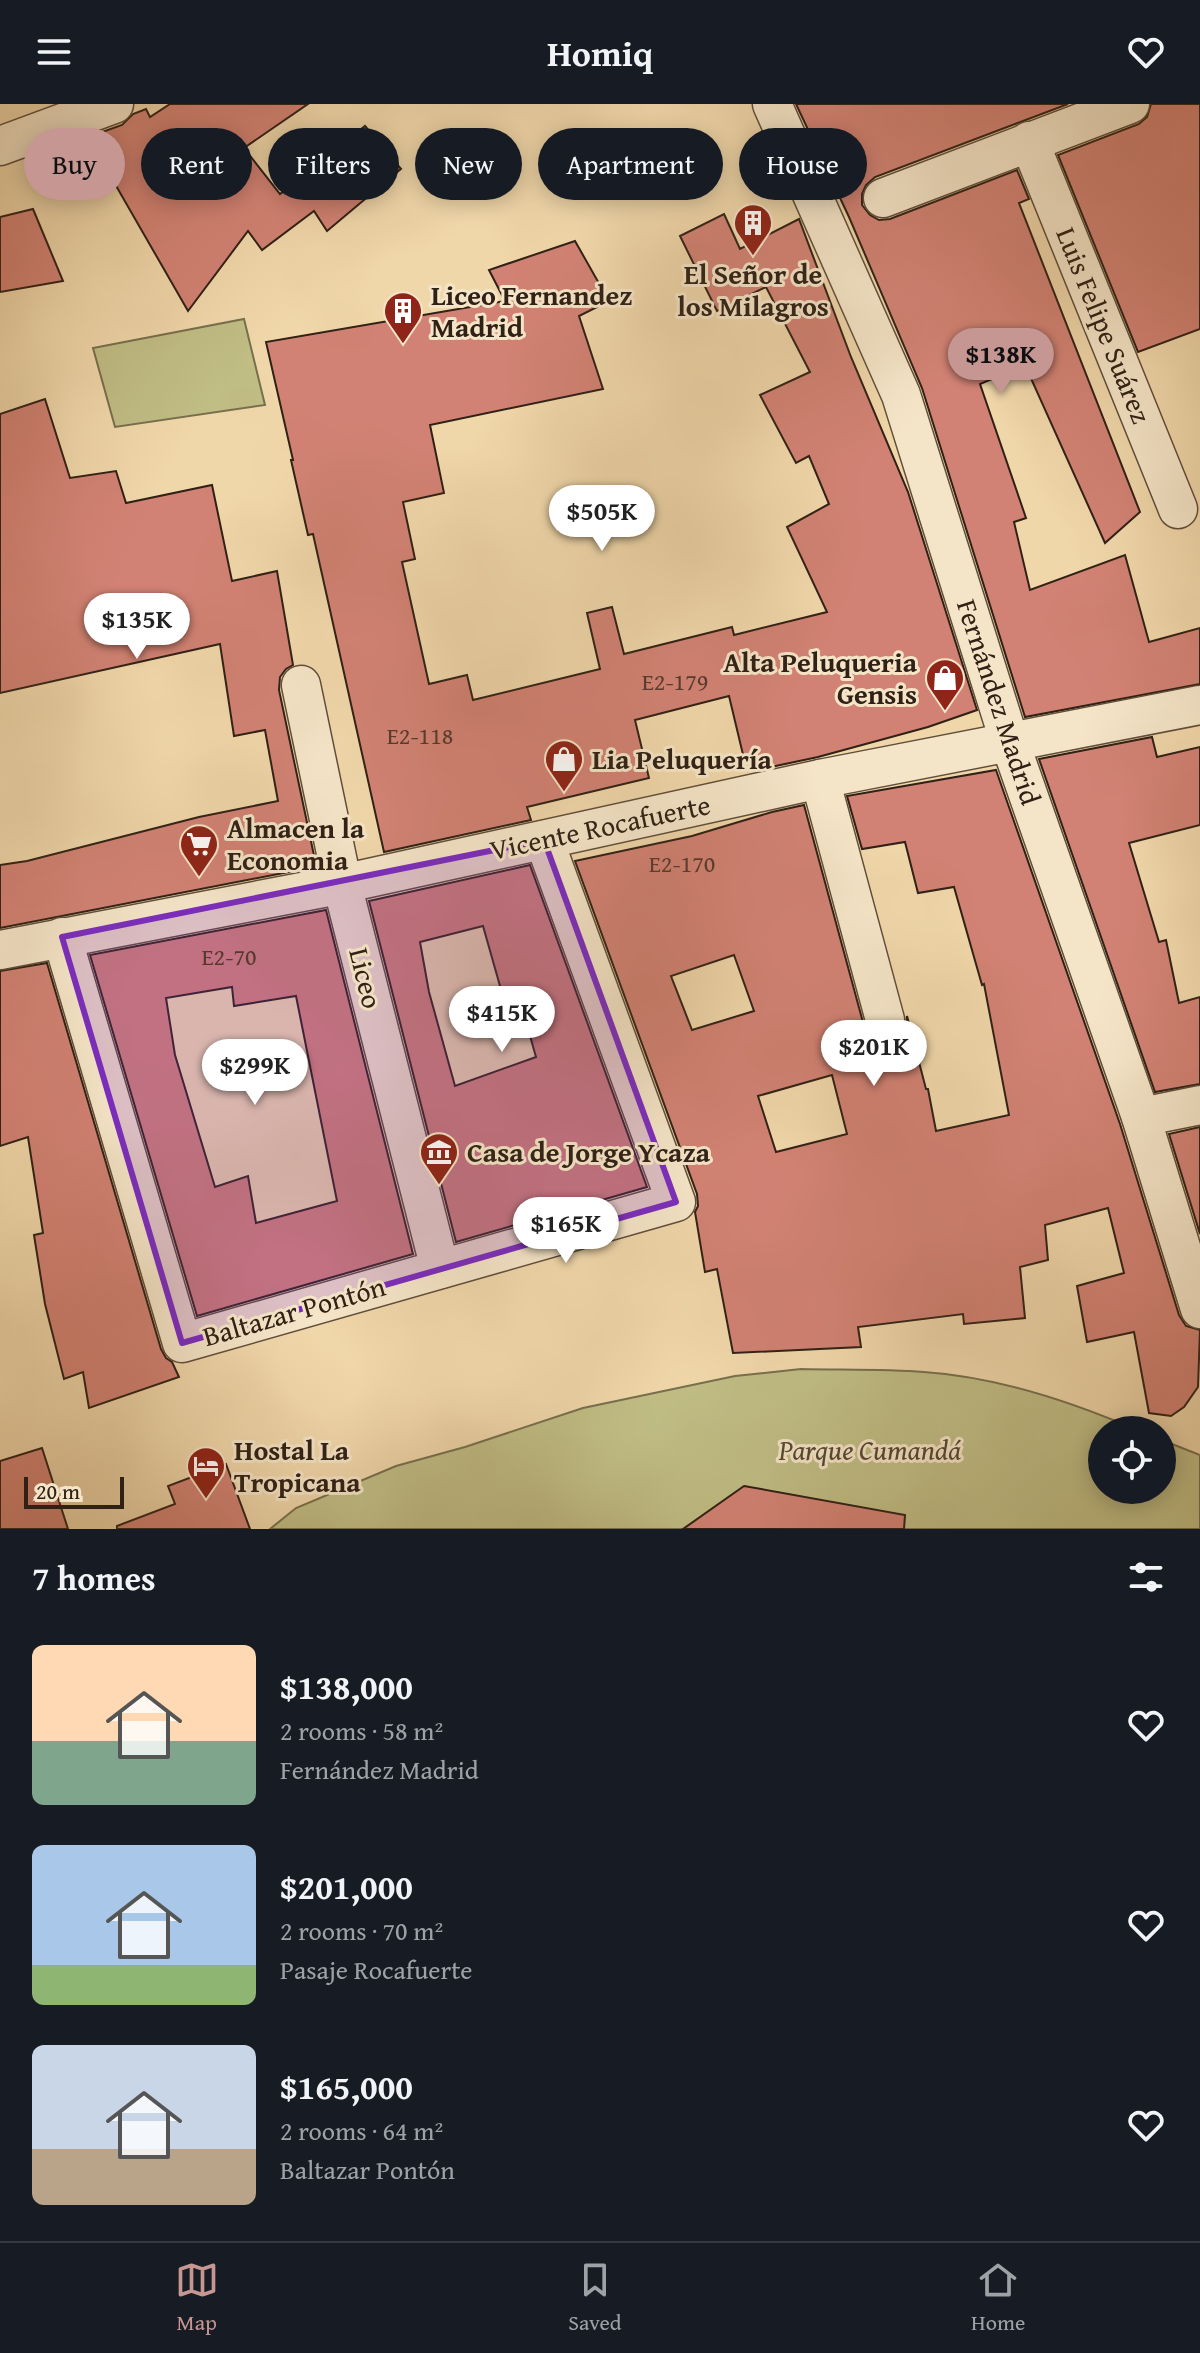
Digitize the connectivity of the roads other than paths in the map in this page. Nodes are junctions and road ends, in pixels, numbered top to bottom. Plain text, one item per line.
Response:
1 (114, 104) edge
2 (772, 104) edge
3 (1130, 104) edge
4 (1029, 141) junction
5 (0, 146) edge
6 (883, 198) dead end
7 (1178, 509) dead end
8 (301, 685) dead end
9 (1200, 705) edge
10 (1009, 740) junction
11 (820, 779) junction
12 (544, 840) junction
13 (343, 884) junction
14 (62, 937) junction
15 (0, 950) edge
16 (885, 1020) dead end
17 (1200, 1105) edge
18 (1141, 1117) junction
19 (440, 1269) junction
20 (1200, 1309) edge

1 - 5 street
2 - 10 street, Fernández Madrid
3 - 4 street
4 - 6 street
4 - 7 street, Luis Felipe Suárez
8 - 13 street, Liceo
9 - 10 street, Vicente Rocafuerte
10 - 11 street, Vicente Rocafuerte
10 - 18 street, Fernández Madrid
11 - 12 street, Vicente Rocafuerte
11 - 16 street
12 - 13 street, Vicente Rocafuerte
12 - 19 street, Baltazar Pontón
13 - 14 street, Vicente Rocafuerte
13 - 19 street, Liceo
14 - 15 street, Vicente Rocafuerte
14 - 19 street, Baltazar Pontón
17 - 18 street
18 - 20 street, Fernández Madrid

